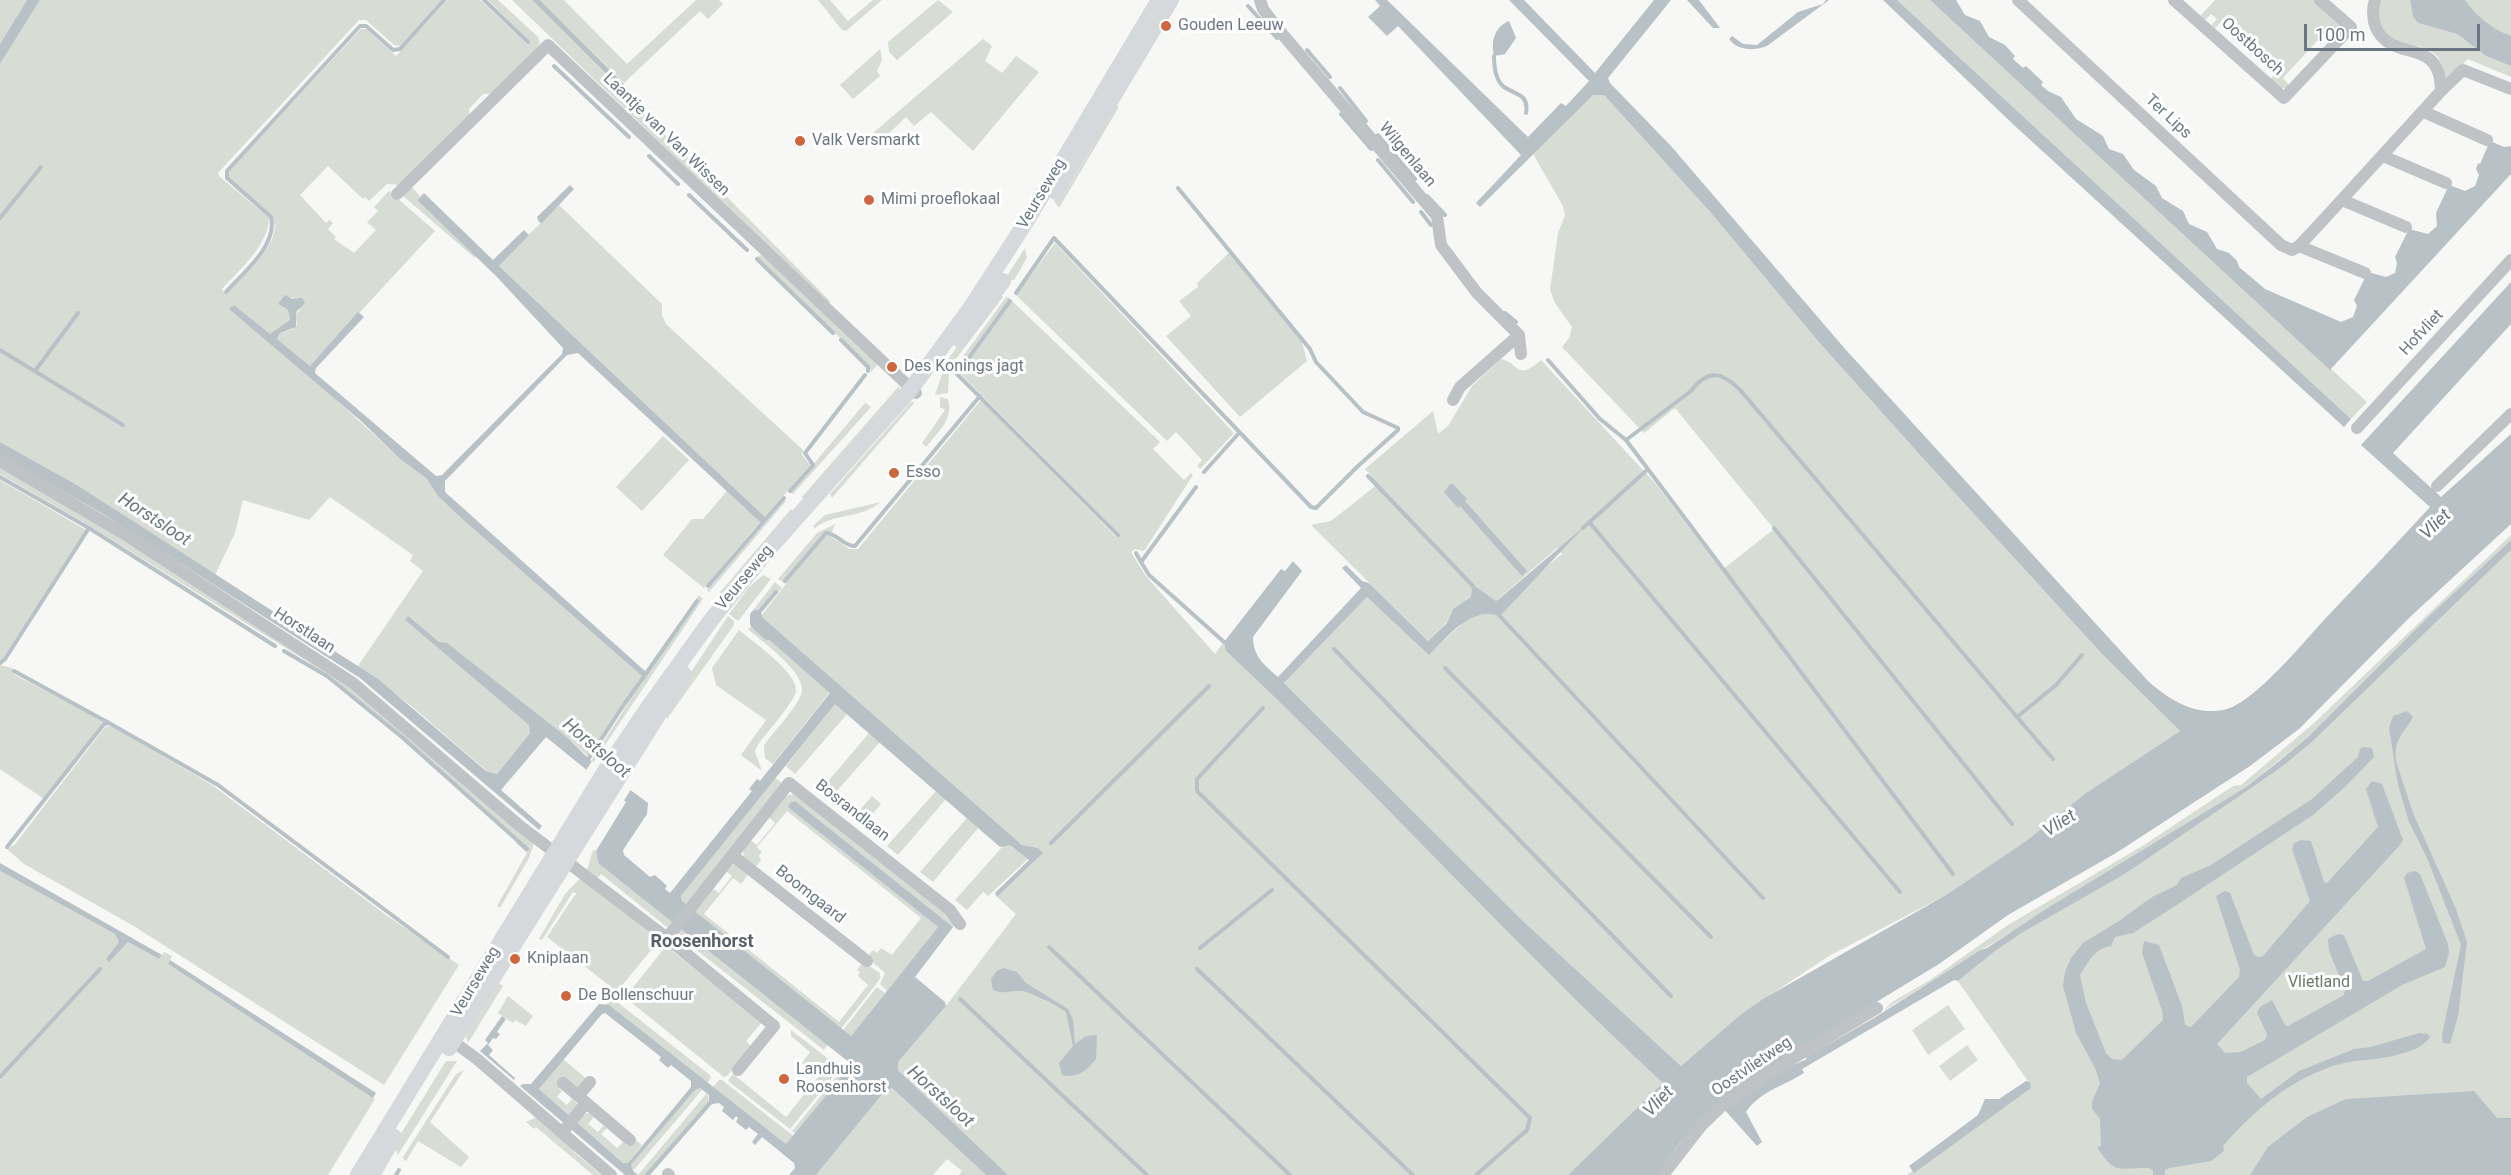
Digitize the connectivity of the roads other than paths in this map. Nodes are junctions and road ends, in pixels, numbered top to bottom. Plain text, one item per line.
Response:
1 (1159, 0) edge
2 (1171, 0) edge
3 (1260, 0) edge
4 (2018, 0) edge
5 (2174, 0) edge
6 (2320, 0) edge
7 (2375, 0) edge
8 (2511, 89) edge
9 (2441, 91) junction
10 (2424, 112) junction
11 (2487, 140) dead end
12 (2383, 156) junction
13 (2446, 183) dead end
14 (397, 194) dead end
15 (2342, 200) junction
16 (2406, 227) dead end
17 (2299, 246) junction
18 (2511, 260) edge
19 (2365, 273) dead end
20 (1519, 335) junction
21 (1521, 354) dead end
22 (928, 374) junction
23 (914, 391) junction
24 (1453, 399) dead end
25 (2511, 414) edge
26 (2357, 428) dead end
27 (0, 461) edge
28 (2437, 486) dead end
29 (732, 855) junction
30 (562, 856) junction
31 (960, 924) dead end
32 (671, 933) junction
33 (867, 961) dead end
34 (1877, 1008) dead end
35 (448, 1038) junction
36 (738, 1070) dead end
37 (590, 1082) dead end
38 (563, 1083) dead end
39 (582, 1100) junction
40 (563, 1131) junction
41 (630, 1140) dead end
42 (358, 1175) edge
43 (372, 1175) edge
44 (611, 1175) edge
45 (1663, 1175) edge

1 - 22 main road, Veurseweg
2 - 22 main road, Veurseweg
3 - 20 street, Wilgenlaan
4 - 17 street, Ter Lips
5 - 6 street, Oostbosch
7 - 9 street
8 - 9 street
9 - 10 street
10 - 11 street
10 - 12 street
12 - 13 street
12 - 15 street
14 - 23 street, Laantje van Van Wissen
15 - 16 street
15 - 17 street
17 - 19 street, Ter Lips
18 - 26 street, Hofvliet
20 - 21 street
20 - 24 street
22 - 23 main road, Veurseweg
23 - 30 main road, Veurseweg
25 - 28 street
27 - 30 street, Horstlaan
29 - 31 street, Bosrandlaan
29 - 32 street, Bosrandlaan
29 - 33 street, Boomgaard
30 - 32 street, Horstlaan
30 - 35 main road, Veurseweg
32 - 36 street, Horstlaan
34 - 45 street, Oostvlietweg
35 - 40 street
35 - 42 main road, Veurseweg
35 - 43 main road, Veurseweg
37 - 39 street
38 - 39 street
39 - 40 street
39 - 41 street
40 - 44 street

